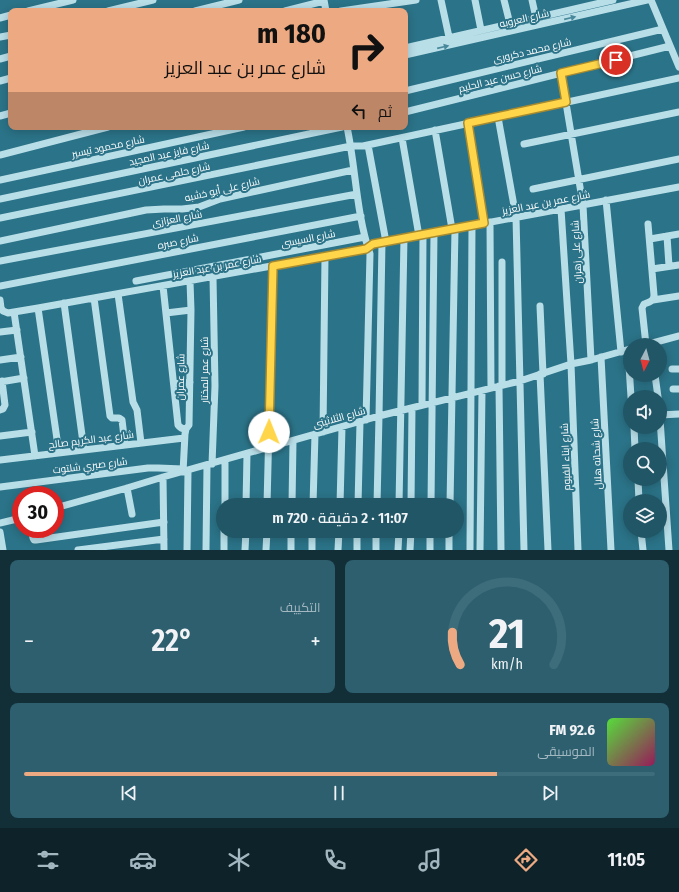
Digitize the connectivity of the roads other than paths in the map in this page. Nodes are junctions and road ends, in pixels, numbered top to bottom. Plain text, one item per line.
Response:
1 (73, 0) edge
2 (153, 0) edge
3 (240, 0) edge
4 (416, 0) edge
5 (440, 0) edge
6 (474, 0) edge
7 (504, 0) edge
8 (532, 0) edge
9 (609, 0) edge
10 (647, 0) edge
11 (651, 0) edge
12 (324, 1) edge
13 (40, 8) edge
14 (120, 8) edge
15 (207, 8) edge
16 (297, 8) edge
17 (361, 8) edge
18 (536, 18) junction
19 (510, 24) junction
20 (481, 30) junction
21 (663, 30) junction
22 (449, 38) junction
23 (670, 46) junction
24 (408, 47) edge
25 (408, 54) edge
26 (679, 67) edge
27 (561, 73) junction
28 (679, 78) edge
29 (408, 90) edge
30 (566, 102) junction
31 (408, 111) edge
32 (679, 112) edge
33 (498, 117) junction
34 (468, 123) junction
35 (96, 130) edge
36 (230, 130) edge
37 (328, 130) edge
38 (348, 130) edge
39 (436, 130) junction
40 (571, 134) junction
41 (402, 138) junction
42 (524, 144) dead end
43 (368, 145) junction
44 (351, 146) junction
45 (0, 155) edge
46 (679, 159) edge
47 (353, 170) junction
48 (579, 179) junction
49 (0, 180) edge
50 (679, 187) edge
51 (533, 189) dead end
52 (357, 194) junction
53 (0, 199) edge
54 (606, 200) junction
55 (583, 205) junction
56 (561, 209) junction
57 (361, 216) junction
58 (516, 217) junction
59 (0, 218) edge
60 (487, 223) junction
61 (648, 224) dead end
62 (472, 226) junction
63 (454, 229) junction
64 (434, 233) junction
65 (679, 234) edge
66 (421, 235) junction
67 (667, 236) junction
68 (365, 237) junction
69 (404, 238) junction
70 (650, 239) junction
71 (0, 241) edge
72 (384, 242) junction
73 (368, 248) junction
74 (325, 256) junction
75 (0, 261) edge
76 (502, 262) dead end
77 (679, 265) edge
78 (273, 266) junction
79 (669, 266) junction
80 (652, 269) junction
81 (213, 277) junction
82 (136, 281) dead end
83 (190, 281) junction
84 (0, 286) edge
85 (163, 286) junction
86 (118, 294) junction
87 (679, 296) edge
88 (94, 298) junction
89 (653, 300) junction
90 (0, 301) edge
91 (64, 303) junction
92 (540, 306) dead end
93 (38, 308) junction
94 (191, 310) junction
95 (14, 312) junction
96 (166, 313) junction
97 (17, 330) junction
98 (0, 332) edge
99 (679, 336) edge
100 (624, 338) edge
101 (647, 338) edge
102 (667, 339) edge
103 (623, 351) edge
104 (21, 357) junction
105 (601, 357) junction
106 (0, 360) edge
107 (591, 360) junction
108 (571, 364) junction
109 (542, 374) junction
110 (24, 378) junction
111 (520, 381) junction
112 (1, 382) edge
113 (190, 382) junction
114 (174, 384) junction
115 (501, 386) junction
116 (491, 388) junction
117 (482, 391) junction
118 (471, 393) junction
119 (452, 398) junction
120 (432, 403) junction
121 (422, 405) junction
122 (412, 408) junction
123 (0, 410) edge
124 (401, 411) junction
125 (679, 414) edge
126 (667, 415) edge
127 (380, 416) junction
128 (363, 421) junction
129 (342, 427) junction
130 (186, 429) junction
131 (32, 432) junction
132 (323, 432) junction
133 (315, 434) junction
134 (661, 434) edge
135 (0, 436) edge
136 (184, 438) junction
137 (294, 440) junction
138 (141, 443) junction
139 (125, 445) junction
140 (269, 448) junction
141 (84, 450) junction
142 (59, 453) junction
143 (247, 454) junction
144 (35, 456) junction
145 (0, 460) edge
146 (225, 460) junction
147 (210, 464) junction
148 (185, 470) junction
149 (163, 477) junction
150 (0, 486) edge
151 (127, 488) junction
152 (225, 498) edge
153 (246, 498) edge
154 (267, 498) edge
155 (292, 498) edge
156 (313, 498) edge
157 (340, 498) edge
158 (358, 498) edge
159 (377, 498) edge
160 (399, 498) edge
161 (411, 498) edge
162 (431, 498) edge
163 (450, 498) edge
164 (64, 506) edge
165 (132, 514) dead end
166 (12, 520) edge
167 (164, 522) junction
168 (0, 523) edge
169 (0, 532) edge
170 (64, 536) edge
171 (33, 538) edge
172 (50, 538) edge
173 (224, 538) edge
174 (246, 538) edge
175 (267, 538) edge
176 (291, 538) edge
177 (312, 538) edge
178 (339, 538) edge
179 (358, 538) edge
180 (376, 538) edge
181 (399, 538) edge
182 (411, 538) edge
183 (430, 538) edge
184 (450, 538) edge
185 (642, 538) edge
186 (164, 539) junction
187 (3, 550) edge
188 (78, 550) edge
189 (164, 550) edge
190 (187, 550) edge
191 (206, 550) edge
192 (224, 550) edge
193 (245, 550) edge
194 (266, 550) edge
195 (291, 550) edge
196 (312, 550) edge
197 (338, 550) edge
198 (357, 550) edge
199 (376, 550) edge
200 (398, 550) edge
201 (410, 550) edge
202 (430, 550) edge
203 (449, 550) edge
204 (470, 550) edge
205 (480, 550) edge
206 (501, 550) edge
207 (524, 550) edge
208 (548, 550) edge
209 (578, 550) edge
210 (611, 550) edge
211 (643, 550) edge
212 (669, 550) edge

1 - 13 street
2 - 14 street
3 - 15 street
4 - 17 street
5 - 22 street
6 - 20 street
7 - 19 street
8 - 18 street
9 - 18 street, شارع العروبه
25 -> 10 street, شارع العروبه
11 - 21 street
12 - 16 street
18 - 19 street, شارع العروبه
19 - 20 street, شارع العروبه
20 - 22 street, شارع العروبه
21 - 23 street
21 - 29 street, شارع محمد دكرورى
22 - 24 street, شارع العروبه
23 - 26 street
23 - 27 street, شارع حسن عبد الحليم
27 - 30 street, شارع على زهران
27 - 31 street, شارع حسن عبد الحليم
28 - 30 street, شارع حلمى عمران
30 - 33 street, شارع حلمى عمران
30 - 40 street, شارع على زهران
32 - 40 street
33 - 34 street, شارع حلمى عمران
33 - 58 street
34 - 39 street, شارع حلمى عمران
34 - 60 street
35 - 45 street
36 - 49 street, شارع محمود تيسير
37 - 53 street, شارع فايز عبد المجيد
38 - 44 street
39 - 41 street, شارع حلمى عمران
39 - 63 street
40 - 42 street
40 - 48 street, شارع على زهران
41 - 43 street, شارع حلمى عمران
41 - 66 street
43 - 44 street, شارع حلمى عمران
43 - 72 street
44 - 47 street
44 - 59 street, شارع حلمى عمران
46 - 48 street
47 - 52 street
47 - 71 street, شارع على أبو خشبه
48 - 51 street
48 - 55 street, شارع على زهران
50 - 54 street, شارع عمر بن عبد العزيز
52 - 57 street
52 - 75 street, شارع العزازى
54 - 55 street, شارع عمر بن عبد العزيز
54 - 100 street
55 - 56 street, شارع عمر بن عبد العزيز
55 - 107 street, شارع على زهران
56 - 58 street, شارع عمر بن عبد العزيز
56 - 108 street, شارع ابناء الفيوم
57 - 68 street
57 - 84 street, شارع صبره
58 - 60 street, شارع عمر بن عبد العزيز
58 - 111 street
60 - 62 street, شارع عمر بن عبد العزيز
60 - 116 street
61 - 70 street
62 - 63 street, شارع عمر بن عبد العزيز
62 - 118 street
63 - 64 street, شارع عمر بن عبد العزيز
63 - 119 street
64 - 66 street, شارع عمر بن عبد العزيز
64 - 120 street
65 - 67 street
66 - 69 street, شارع عمر بن عبد العزيز
66 - 121 street
67 - 70 street
67 - 79 street
68 - 73 street
68 - 82 street, شارع السيسى
69 - 72 street, شارع عمر بن عبد العزيز
69 - 124 street
70 - 80 street
72 - 73 street, شارع عمر بن عبد العزيز
72 - 127 street
73 - 74 street, شارع عمر بن عبد العزيز
73 - 128 street
74 - 78 street, شارع عمر بن عبد العزيز
74 - 132 street
76 - 115 street
77 - 79 street
78 - 81 street, شارع عمر بن عبد العزيز
78 - 140 street
79 - 80 street
80 - 89 street
81 - 83 street, شارع عمر بن عبد العزيز
81 - 147 street, شارع عمر المختار
83 - 85 street, شارع عمر بن عبد العزيز
83 - 94 street, شارع عمران
85 - 86 street, شارع عمر بن عبد العزيز
85 - 96 street
86 - 88 street, شارع عمر بن عبد العزيز
86 - 138 street
87 - 89 street
88 - 91 street, شارع عمر بن عبد العزيز
88 - 139 street
89 - 101 street
90 - 95 street
91 - 93 street, شارع عمر بن عبد العزيز
91 - 141 street
92 - 109 street
93 - 95 street, شارع عمر بن عبد العزيز
93 - 142 street
94 - 96 street
94 - 113 street, شارع عمران
95 - 97 street
96 - 114 street
97 - 98 street
97 - 104 street
99 - 102 street
103 - 105 street, شارع الثلاثينى
104 - 106 street
104 - 110 street
105 - 107 street, شارع الثلاثينى
105 - 210 street, شارع شحاته هلال
107 - 108 street, شارع الثلاثينى
108 - 109 street, شارع الثلاثينى
108 - 209 street, شارع ابناء الفيوم
109 - 111 street, شارع الثلاثينى
109 - 208 street
110 - 112 street
110 - 131 street
111 - 115 street, شارع الثلاثينى
111 - 207 street
112 - 123 street
113 - 114 street
113 - 130 street, شارع عمران
114 - 130 street
115 - 116 street, شارع الثلاثينى
115 - 206 street
116 - 117 street, شارع الثلاثينى
117 - 118 street, شارع الثلاثينى
117 - 205 street
118 - 119 street, شارع الثلاثينى
118 - 204 street
119 - 120 street, شارع الثلاثينى
119 - 163 street
120 - 121 street, شارع الثلاثينى
120 - 162 street
121 - 122 street, شارع الثلاثينى
122 - 124 street, شارع الثلاثينى
122 - 161 street
124 - 127 street, شارع الثلاثينى
124 - 160 street
125 - 126 street
127 - 128 street, شارع الثلاثينى
127 - 159 street
128 - 129 street, شارع الثلاثينى
128 - 158 street
129 - 132 street, شارع الثلاثينى
129 - 157 street
130 - 136 street, شارع عمران
131 - 135 street
131 - 144 street
132 - 133 street, شارع الثلاثينى
133 - 137 street, شارع الثلاثينى
133 - 156 street
134 - 212 street
136 - 138 street, شارع عبد الكريم صالح
136 - 148 street, شارع عمران
137 - 140 street, شارع الثلاثينى
137 - 155 street
138 - 139 street, شارع عبد الكريم صالح
139 - 141 street, شارع عبد الكريم صالح
140 - 143 street, شارع الثلاثينى
140 - 154 street
141 - 142 street, شارع عبد الكريم صالح
142 - 144 street, شارع عبد الكريم صالح
143 - 146 street, شارع الثلاثينى
143 - 153 street
144 - 145 street, شارع عبد الكريم صالح
146 - 147 street, شارع الثلاثينى
146 - 152 street
147 - 148 street, شارع الثلاثينى
147 - 191 street, شارع عمر المختار
148 - 149 street, شارع الثلاثينى
148 - 150 street, شارع صبري شلتوت
148 - 190 street, شارع عمران
149 - 151 street, شارع الثلاثينى
149 - 167 street
151 - 164 street, شارع الثلاثينى
151 - 165 street
166 - 168 street
167 - 170 street
167 - 186 street
169 - 187 street
171 - 172 street
173 - 192 street
174 - 193 street
175 - 194 street
176 - 195 street
177 - 196 street
178 - 197 street
179 - 198 street
180 - 199 street
181 - 200 street
182 - 201 street
183 - 202 street
184 - 203 street
185 - 211 street
186 - 188 street
186 - 189 street

